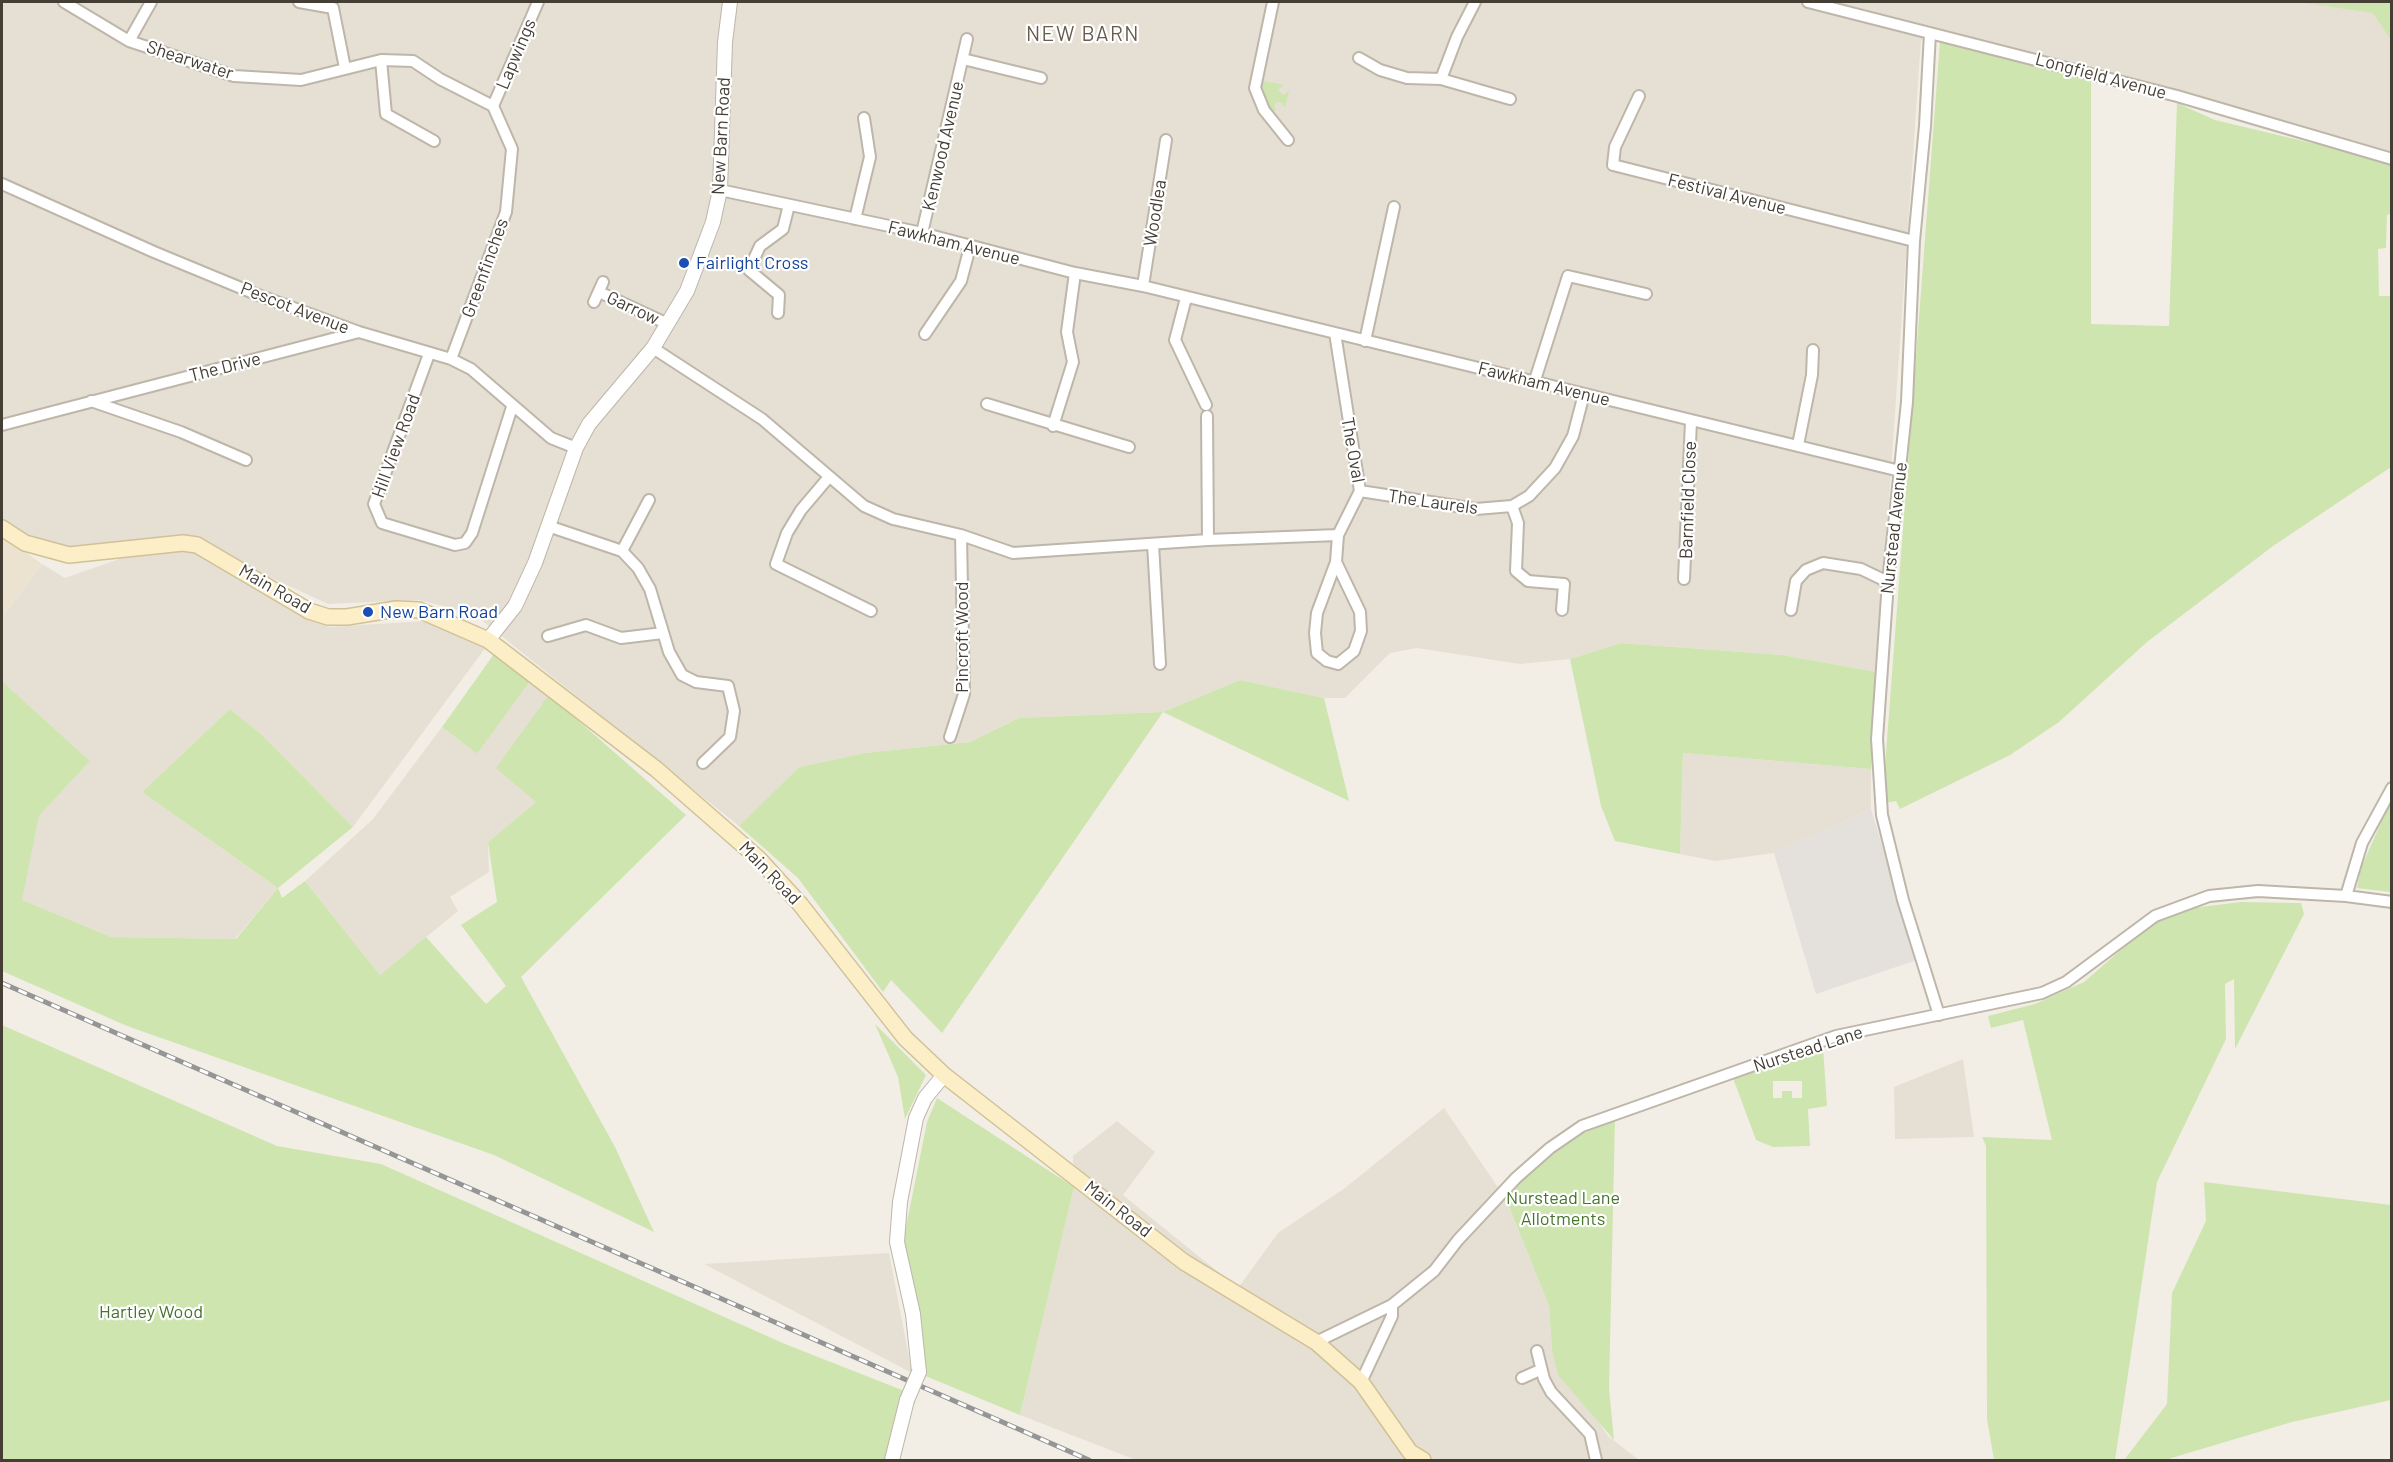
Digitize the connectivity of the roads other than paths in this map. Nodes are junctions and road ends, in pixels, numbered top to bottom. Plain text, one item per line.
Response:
1 (64, 2) edge
2 (151, 2) edge
3 (299, 2) edge
4 (538, 2) edge
5 (728, 2) edge
6 (1273, 2) edge
7 (1475, 2) edge
8 (1808, 2) edge
9 (1930, 33) junction
10 (967, 39) dead end
11 (129, 40) junction
12 (1359, 58) dead end
13 (963, 59) junction
14 (381, 60) junction
15 (345, 68) junction
16 (1041, 78) dead end
17 (1441, 79) junction
18 (1639, 96) dead end
19 (1510, 99) dead end
20 (493, 106) junction
21 (864, 118) dead end
22 (1166, 140) dead end
23 (1287, 140) dead end
24 (434, 141) dead end
25 (2391, 159) edge
26 (2, 184) edge
27 (720, 190) junction
28 (789, 206) junction
29 (1394, 207) dead end
30 (855, 219) junction
31 (922, 233) junction
32 (1914, 241) junction
33 (970, 247) junction
34 (1075, 273) junction
35 (1143, 286) junction
36 (599, 292) dead end
37 (1646, 294) dead end
38 (1186, 298) junction
39 (778, 313) dead end
40 (668, 324) junction
41 (359, 332) junction
42 (925, 333) dead end
43 (1335, 333) junction
44 (1365, 341) junction
45 (653, 348) junction
46 (1813, 350) dead end
47 (429, 354) junction
48 (451, 359) junction
49 (1535, 380) junction
50 (1584, 394) junction
51 (91, 401) junction
52 (987, 404) dead end
53 (512, 407) junction
54 (1691, 421) junction
55 (2, 424) edge
56 (1053, 426) junction
57 (1798, 445) junction
58 (1129, 447) dead end
59 (576, 448) junction
60 (246, 460) dead end
61 (1900, 471) junction
62 (829, 477) junction
63 (1360, 491) junction
64 (649, 500) dead end
65 (1512, 506) junction
66 (548, 526) junction
67 (2, 528) edge
68 (961, 535) junction
69 (1338, 535) junction
70 (1208, 540) junction
71 (1153, 544) junction
72 (622, 551) junction
73 (1336, 562) junction
74 (1684, 579) dead end
75 (1888, 582) junction
76 (1562, 610) dead end
77 (1791, 610) dead end
78 (871, 611) dead end
79 (663, 633) junction
80 (548, 636) dead end
81 (488, 640) junction
82 (1160, 664) dead end
83 (950, 737) dead end
84 (703, 762) dead end
85 (2391, 788) edge
86 (2346, 896) junction
87 (2391, 902) edge
88 (1939, 1015) junction
89 (944, 1075) junction
90 (1392, 1305) junction
91 (1316, 1342) junction
92 (1537, 1351) dead end
93 (1540, 1370) junction
94 (1522, 1378) dead end
95 (1361, 1382) junction
96 (1414, 1458) edge
97 (892, 1461) edge
98 (1596, 1461) edge

1 - 11 street, Shearwater
2 - 11 street
3 - 15 street
4 - 20 street, Lapwings
5 - 27 street, New Barn Road
6 - 23 street
7 - 17 street
8 - 9 street, Longfield Avenue
9 - 25 street, Longfield Avenue
9 - 32 street, Nurstead Avenue
10 - 13 street, Kenwood Avenue
11 - 15 street, Shearwater
12 - 17 street
13 - 16 street, Kenwood Avenue
13 - 31 street, Kenwood Avenue
14 - 15 street, Shearwater
14 - 20 street, Shearwater
14 - 24 street
17 - 19 street
18 - 32 street, Festival Avenue
20 - 48 street, Greenfinches
21 - 30 street
22 - 35 street, Woodlea
26 - 41 street, Pescot Avenue
27 - 28 street, Fawkham Avenue
27 - 40 street, New Barn Road
28 - 30 street, Fawkham Avenue
28 - 39 street
29 - 44 street
30 - 31 street, Fawkham Avenue
31 - 33 street, Fawkham Avenue
32 - 61 street, Nurstead Avenue
33 - 34 street, Fawkham Avenue
33 - 42 street
34 - 35 street, Fawkham Avenue
34 - 56 street
35 - 38 street, Fawkham Avenue
36 - 40 street, Garrow
37 - 49 street
38 - 43 street, Fawkham Avenue
38 - 70 street
40 - 45 street, New Barn Road
41 - 47 street, Pescot Avenue
41 - 51 street, The Drive
43 - 44 street, Fawkham Avenue
43 - 63 street, The Oval
44 - 49 street, Fawkham Avenue
45 - 59 street, New Barn Road
45 - 62 street
46 - 57 street
47 - 48 street, Pescot Avenue
47 - 53 street, Hill View Road
48 - 53 street, Pescot Avenue
49 - 50 street, Fawkham Avenue
50 - 54 street, Fawkham Avenue
50 - 65 street
51 - 55 street, The Drive
51 - 60 street
52 - 56 street
53 - 59 street, Pescot Avenue
54 - 57 street, Fawkham Avenue
54 - 74 street, Barnfield Close
56 - 58 street
57 - 61 street, Fawkham Avenue
59 - 66 street, New Barn Road
61 - 75 street, Nurstead Avenue
62 - 68 street
62 - 78 street
63 - 65 street, The Laurels
63 - 69 street, The Oval
64 - 72 street
65 - 76 street
66 - 72 street
66 - 81 street, New Barn Road
67 - 81 main road, Main Road
68 - 71 street
68 - 83 street, Pincroft Wood
69 - 70 street
69 - 73 street, The Oval
70 - 71 street
71 - 82 street
72 - 79 street
73 - 73 street, The Oval
75 - 77 street
75 - 88 street, Nurstead Avenue
79 - 80 street
79 - 84 street
81 - 89 main road, Main Road
85 - 86 street
86 - 87 street, Nurstead Lane
86 - 88 street, Nurstead Lane
88 - 90 street, Nurstead Lane
89 - 91 main road, Main Road
89 - 97 street, bridge
90 - 91 street, Nurstead Lane
90 - 95 street
91 - 95 main road, Main Road
92 - 93 street
93 - 94 street
93 - 98 street
95 - 96 main road, Main Road

